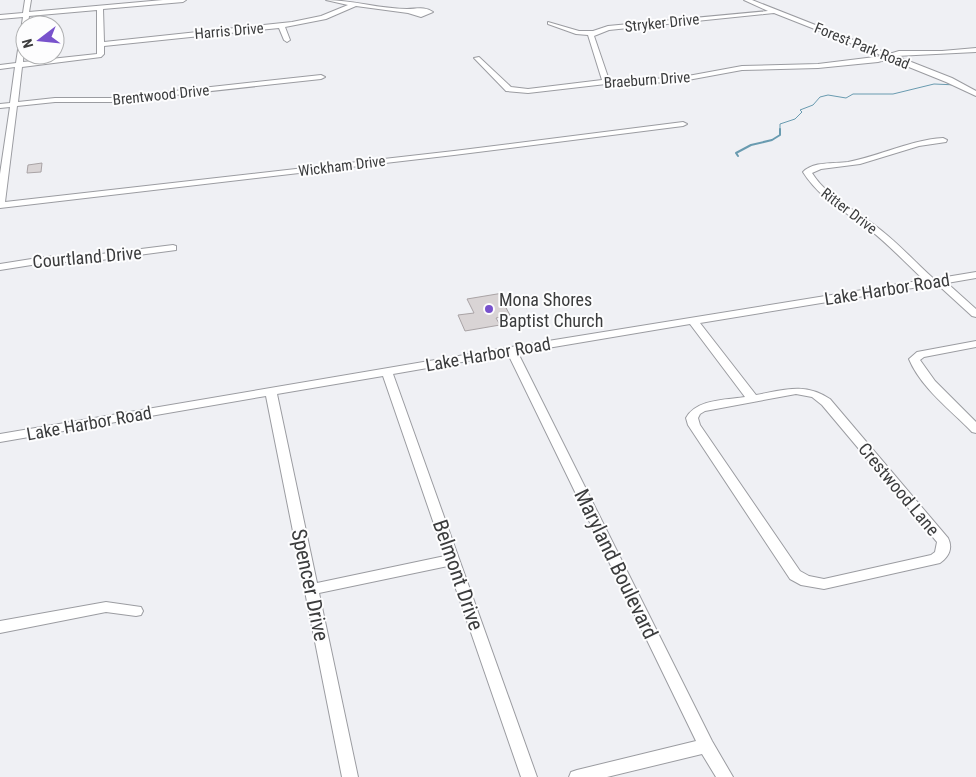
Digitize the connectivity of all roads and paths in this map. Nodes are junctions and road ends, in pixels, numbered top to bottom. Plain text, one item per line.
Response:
1 (28, 0) edge
2 (183, 0) edge
3 (329, 0) edge
4 (747, 0) edge
5 (355, 4) junction
6 (100, 8) junction
7 (408, 11) dead end
8 (776, 12) junction
9 (26, 15) joint
10 (15, 16) edge
11 (0, 17) edge
12 (550, 24) dead end
13 (282, 26) junction
14 (594, 33) junction
15 (287, 40) dead end
16 (101, 44) junction
17 (976, 50) edge
18 (888, 56) junction
19 (477, 58) dead end
20 (65, 61) edge
21 (19, 65) joint
22 (0, 67) edge
23 (321, 77) dead end
24 (606, 82) junction
25 (976, 94) edge
26 (14, 105) junction
27 (0, 106) edge
28 (683, 124) dead end
29 (943, 140) dead end
30 (4, 152) edge
31 (0, 205) edge
32 (173, 248) dead end
33 (0, 266) edge
34 (976, 275) edge
35 (936, 281) junction
36 (976, 314) edge
37 (692, 320) junction
38 (976, 344) edge
39 (511, 350) junction
40 (387, 372) junction
41 (271, 392) junction
42 (753, 398) junction
43 (976, 428) edge
44 (0, 438) edge
45 (452, 560) junction
46 (311, 589) junction
47 (136, 611) dead end
48 (0, 627) edge
49 (706, 746) junction
50 (350, 777) edge
51 (529, 777) edge
52 (577, 777) edge
53 (724, 777) edge

1 - 9 street
2 - 6 street
3 - 5 street
4 - 8 street, Forest Park Road
5 - 7 street
5 - 13 street, Harris Drive
6 - 9 street
6 - 16 street
8 - 14 street, Stryker Drive
8 - 18 street, Forest Park Road
10 - 11 street
12 - 14 street, Stryker Drive
13 - 15 street
13 - 16 street, Harris Drive
14 - 24 street
16 - 20 street
17 - 18 street, Braeburn Drive
18 - 24 street, Braeburn Drive
18 - 25 street, Forest Park Road
19 - 24 street, Braeburn Drive
21 - 22 street
21 - 26 street
23 - 26 street, Brentwood Drive
26 - 27 street, Brentwood Drive
26 - 30 street
28 - 31 street, Wickham Drive
29 - 35 street, Ritter Drive
30 - 31 street
32 - 33 street, Courtland Drive
34 - 35 street, Lake Harbor Road
35 - 36 street
35 - 37 street, Lake Harbor Road
37 - 39 street, Lake Harbor Road
37 - 42 street
38 - 43 street
39 - 40 street, Lake Harbor Road
39 - 49 street, Maryland Boulevard
40 - 41 street, Lake Harbor Road
40 - 45 street, Belmont Drive
41 - 44 street, Lake Harbor Road
41 - 46 street, Spencer Drive
42 - 42 street, Crestwood Lane
45 - 46 street
45 - 51 street, Belmont Drive
46 - 50 street, Spencer Drive
47 - 48 street
49 - 52 street
49 - 53 street, Maryland Boulevard

